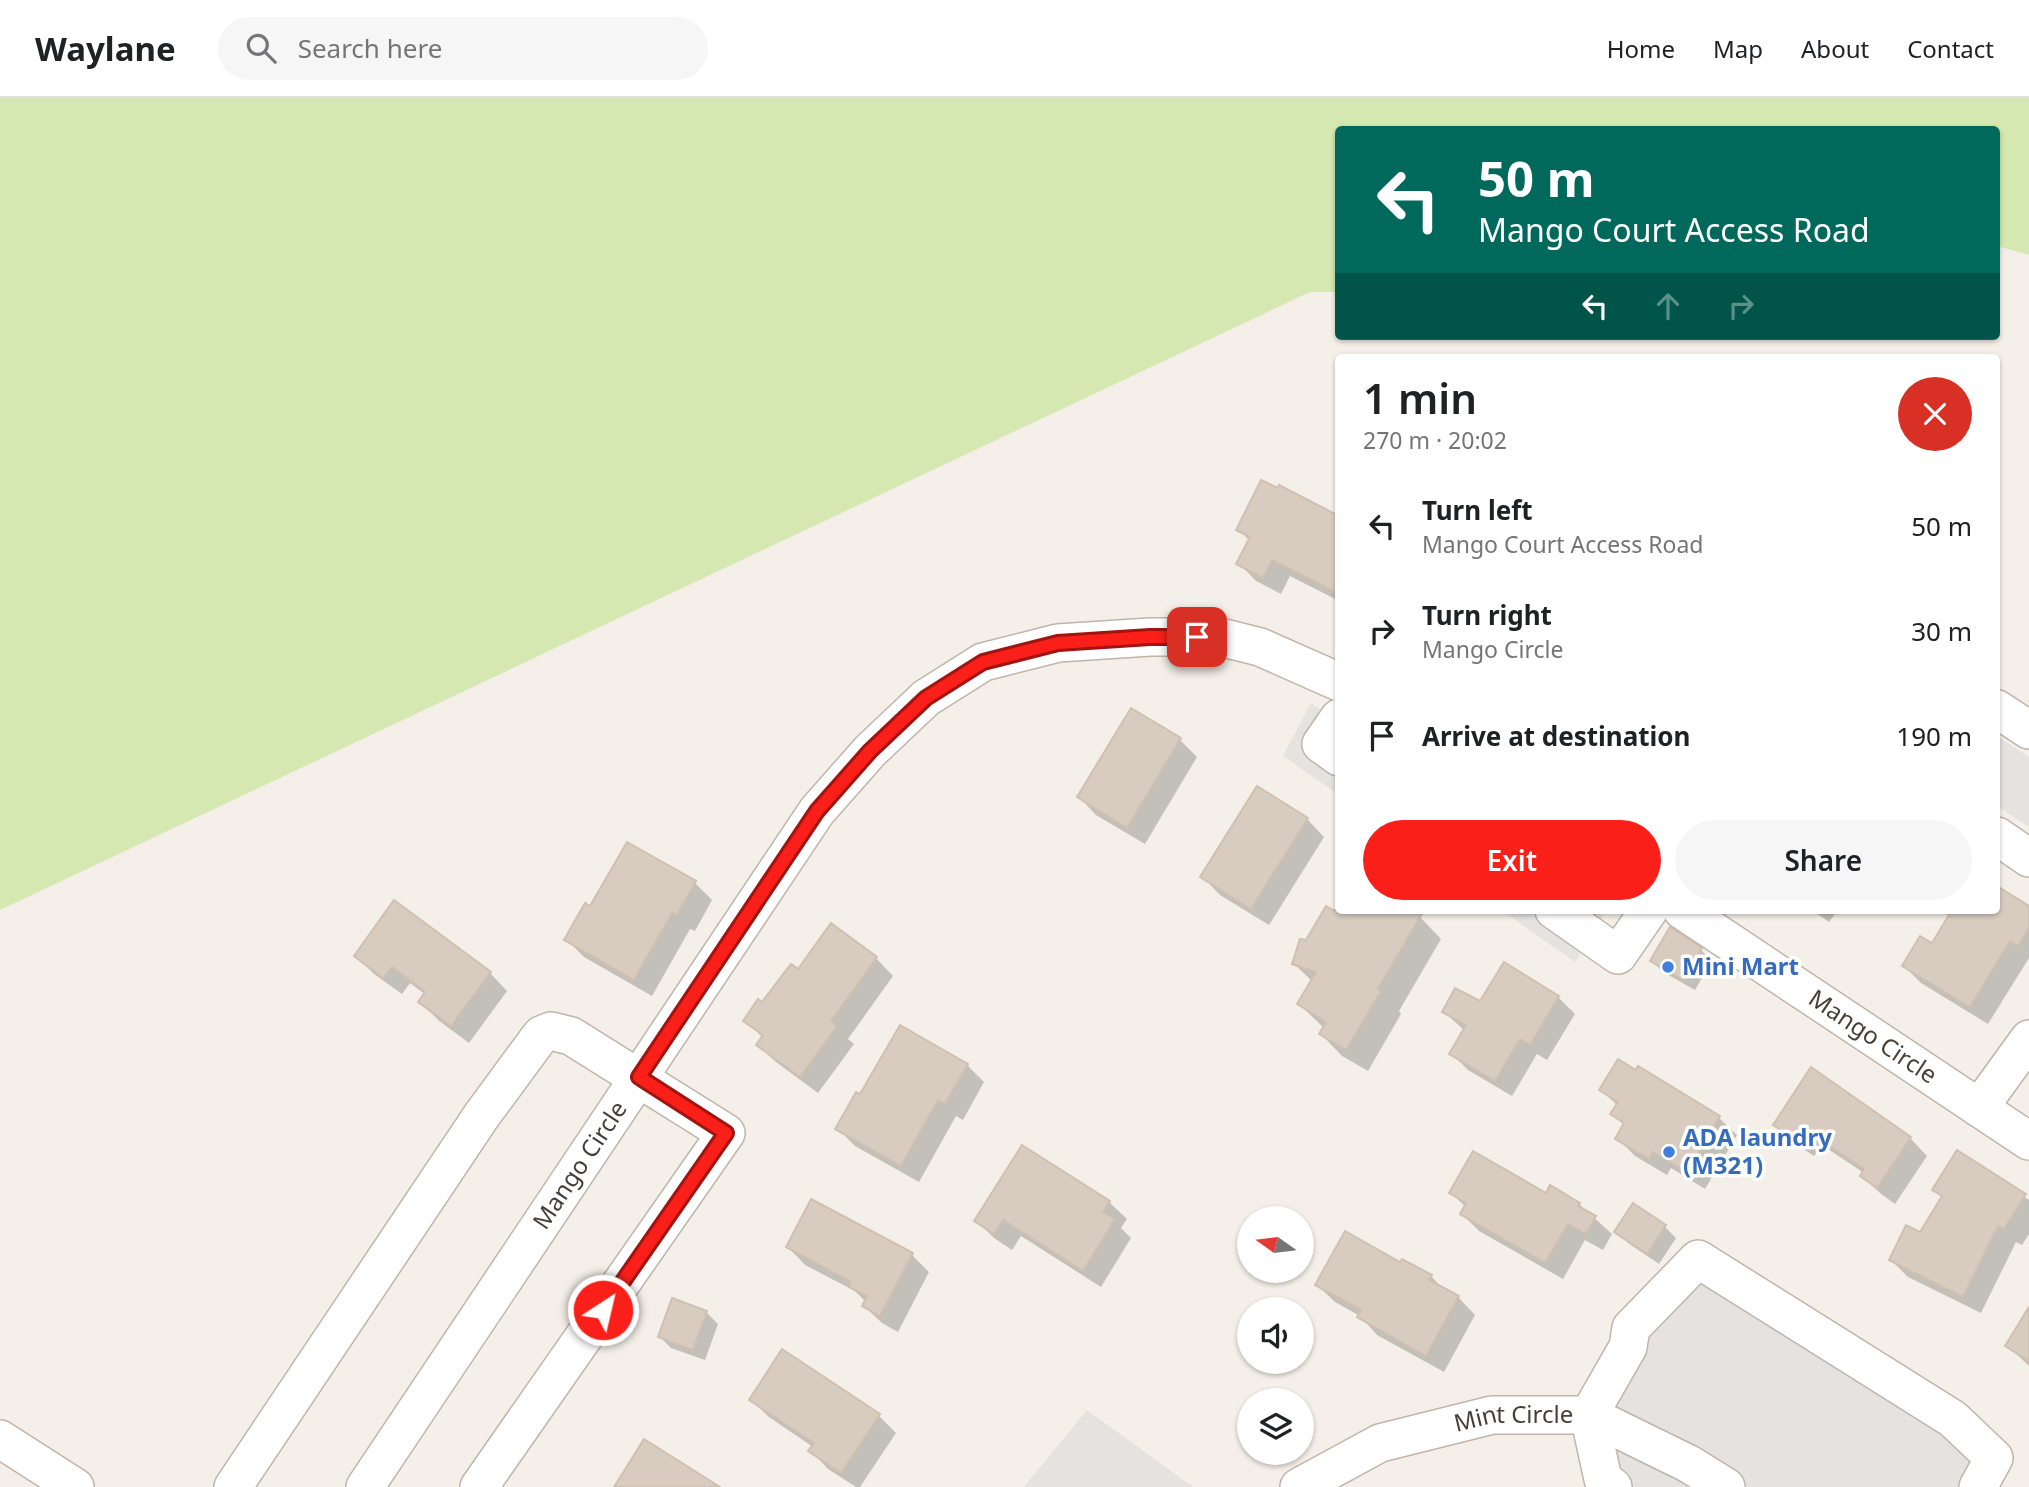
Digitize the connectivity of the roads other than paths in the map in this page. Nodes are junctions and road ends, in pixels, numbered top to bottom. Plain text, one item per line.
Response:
1 (1335, 680) edge
2 (2000, 711) edge
3 (1335, 724) edge
4 (2029, 730) edge
5 (1335, 754) edge
6 (2000, 838) edge
7 (2029, 858) edge
8 (1560, 914) edge
9 (1646, 914) edge
10 (1688, 914) edge
11 (2029, 1039) edge
12 (639, 1077) junction
13 (1979, 1108) junction
14 (2029, 1141) edge
15 (1590, 1415) junction
16 (0, 1439) edge
17 (75, 1487) edge
18 (233, 1487) edge
19 (365, 1487) edge
20 (479, 1487) edge
21 (1298, 1487) edge
22 (1614, 1487) edge
23 (1726, 1487) edge
24 (1978, 1487) edge

1 - 12 street, Mango Circle
2 - 4 street
3 - 5 street
6 - 7 street
8 - 9 street
10 - 13 street, Mango Circle
11 - 13 street
12 - 18 street
12 - 19 street, Mango Circle
12 - 20 street
13 - 14 street, Mango Circle
15 - 21 street, Mint Circle
15 - 22 street
15 - 23 street, Mint Circle
15 - 24 street
16 - 17 street

